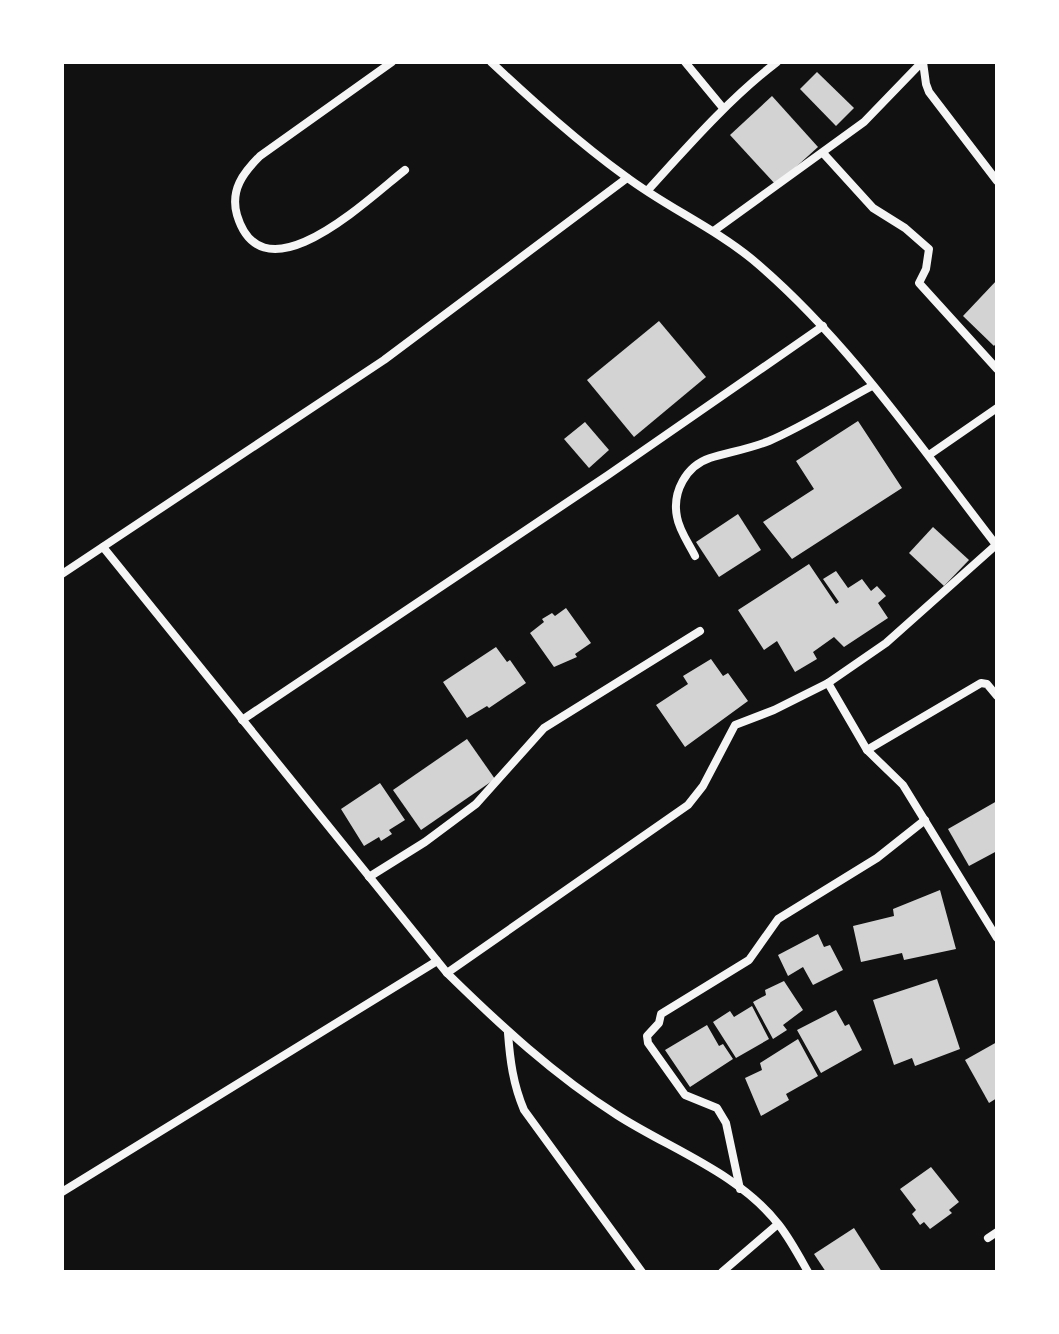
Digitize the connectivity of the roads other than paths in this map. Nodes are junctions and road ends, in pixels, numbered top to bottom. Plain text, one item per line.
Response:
1 (392, 62) edge
2 (491, 62) edge
3 (685, 62) edge
4 (777, 62) edge
5 (922, 62) edge
6 (723, 108) junction
7 (823, 153) junction
8 (405, 170) dead end
9 (627, 178) junction
10 (997, 181) edge
11 (648, 190) junction
12 (715, 230) junction
13 (823, 326) junction
14 (997, 369) edge
15 (872, 386) junction
16 (997, 408) edge
17 (929, 455) junction
18 (996, 546) edge
19 (103, 547) junction
20 (695, 556) dead end
21 (62, 574) edge
22 (700, 631) dead end
23 (828, 683) junction
24 (997, 696) edge
25 (242, 720) junction
26 (867, 750) junction
27 (925, 820) junction
28 (369, 877) junction
29 (997, 938) edge
30 (437, 961) junction
31 (447, 973) junction
32 (508, 1033) junction
33 (740, 1189) junction
34 (62, 1192) edge
35 (778, 1224) junction
36 (997, 1232) edge
37 (988, 1238) dead end
38 (642, 1272) edge
39 (722, 1272) edge
40 (808, 1272) edge

1 - 8 street
2 - 9 street
3 - 6 street
4 - 6 street
5 - 7 street
5 - 10 street
6 - 11 street
7 - 12 street
7 - 14 street
9 - 11 street
9 - 19 street
11 - 12 street
12 - 13 street
13 - 15 street
13 - 25 street
15 - 17 street
15 - 20 street
16 - 17 street
17 - 18 street
18 - 23 street
19 - 21 street
19 - 25 street
22 - 28 street
23 - 26 street
23 - 31 street
24 - 26 street
25 - 28 street
26 - 27 street
27 - 29 street
27 - 33 street
28 - 30 street
30 - 31 street
30 - 34 street
31 - 32 street
32 - 33 street
32 - 38 street
33 - 35 street
35 - 39 street
35 - 40 street
36 - 37 street

